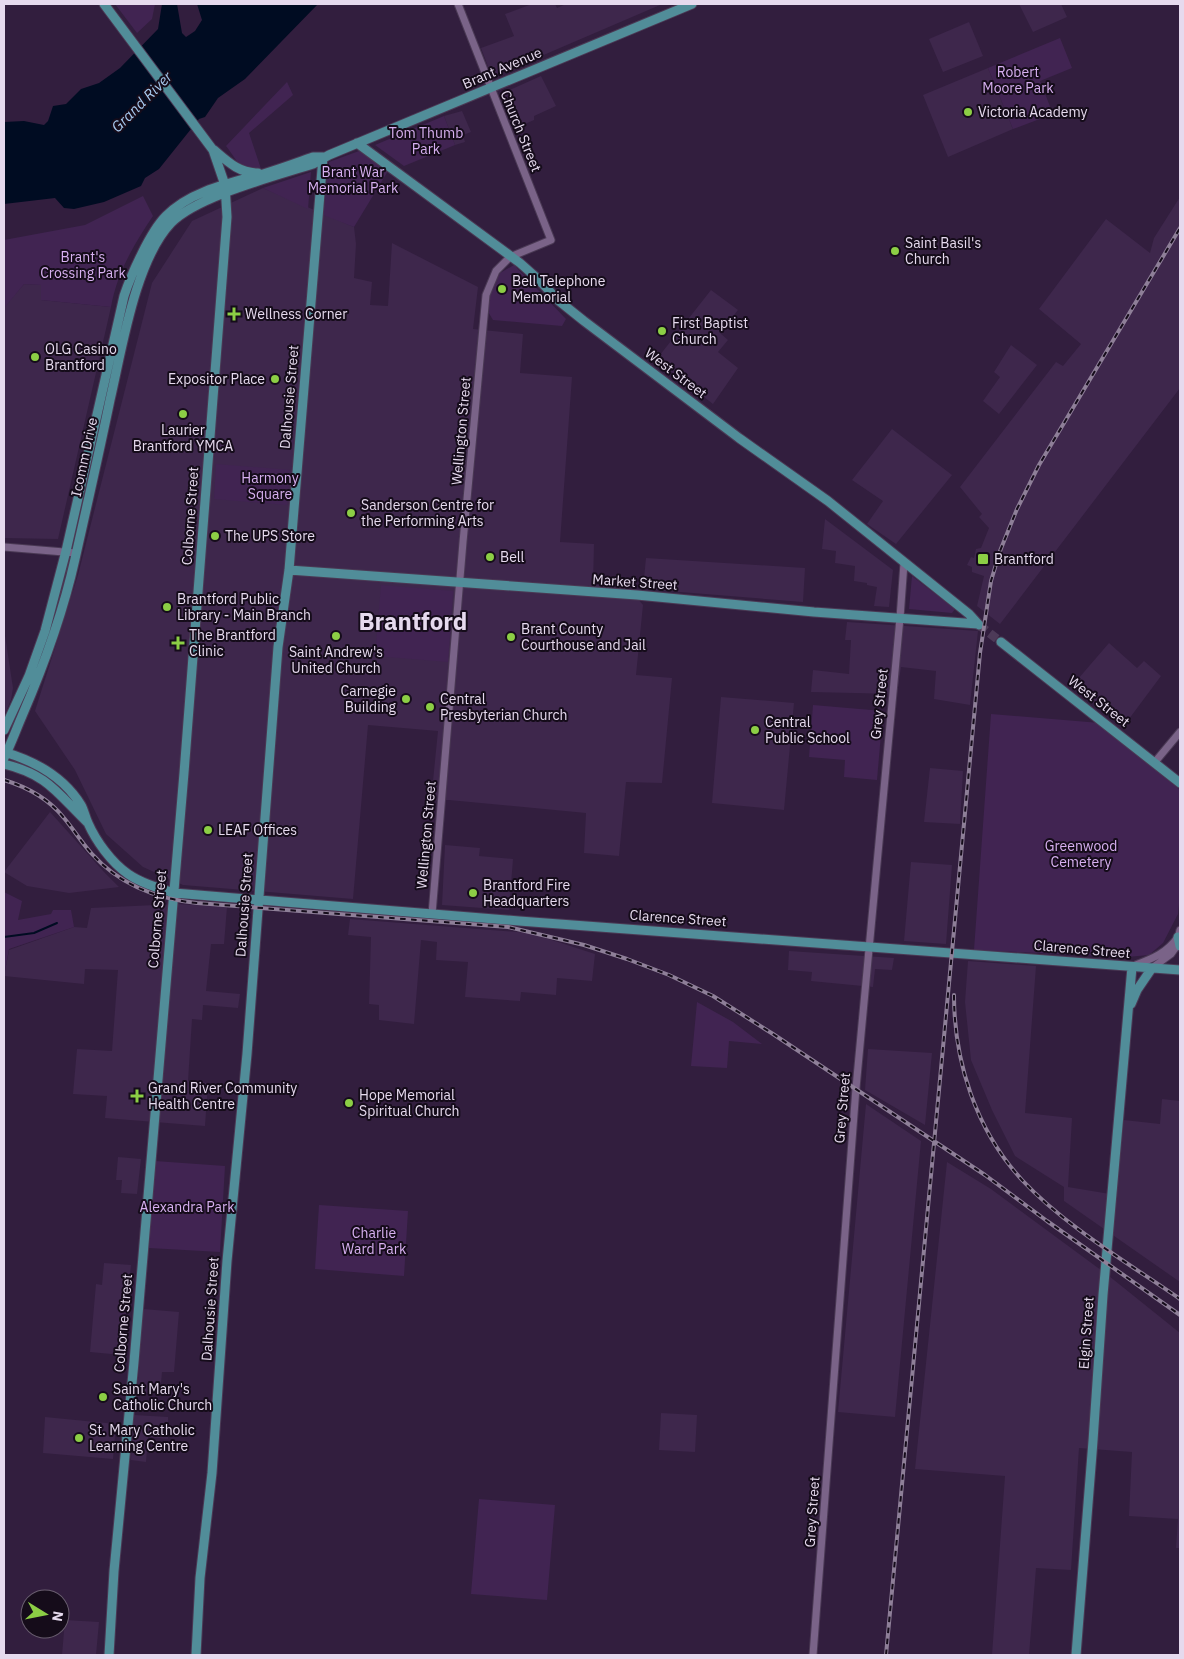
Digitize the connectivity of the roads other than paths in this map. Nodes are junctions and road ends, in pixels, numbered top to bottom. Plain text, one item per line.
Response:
1 (458, 4) edge
2 (692, 4) edge
3 (106, 6) edge
4 (490, 87) junction
5 (357, 143) junction
6 (214, 150) junction
7 (323, 157) junction
8 (266, 173) junction
9 (226, 189) junction
10 (510, 257) junction
11 (4, 547) edge
12 (66, 551) junction
13 (76, 553) junction
14 (904, 563) junction
15 (289, 570) junction
16 (460, 583) junction
17 (900, 618) junction
18 (979, 624) joint
19 (1001, 642) tunnel mouth
20 (4, 730) edge
21 (1180, 732) edge
22 (5, 755) edge
23 (1155, 762) junction
24 (4, 764) edge
25 (1180, 783) edge
26 (88, 824) junction
27 (174, 893) junction
28 (258, 900) junction
29 (432, 914) junction
30 (1179, 938) edge
31 (869, 946) junction
32 (1132, 967) junction
33 (1152, 968) junction
34 (1180, 970) edge
35 (1127, 1014) junction
36 (108, 1655) edge
37 (196, 1655) edge
38 (814, 1655) edge
39 (1076, 1655) edge

1 - 4 street, Church Street
2 - 4 main road, Brant Avenue
3 - 6 main road
4 - 5 main road, Brant Avenue
4 - 10 street, Church Street
5 - 7 main road, Brant Avenue
5 - 10 main road, West Street
6 - 8 main road
6 - 9 main road, Colborne Street
7 - 8 main road, Brant Avenue
7 - 9 main road, Brant Avenue
7 - 15 main road, Dalhousie Street
8 - 9 main road, Brant Avenue
9 - 12 main road, Icomm Drive
9 - 13 main road, Icomm Drive
9 - 27 main road, Colborne Street
10 - 14 main road, West Street
10 - 16 street, Wellington Street
11 - 12 street
12 - 13 street
12 - 20 main road, Icomm Drive
13 - 22 main road, Icomm Drive
14 - 17 street, Grey Street
14 - 18 main road, West Street
15 - 16 main road, Market Street
15 - 28 main road, Dalhousie Street
16 - 17 main road, Market Street
16 - 29 street, Wellington Street
17 - 18 main road, Market Street
17 - 31 street, Grey Street
19 - 23 main road, West Street
21 - 23 street
22 - 26 main road
23 - 25 main road, West Street
24 - 26 main road
26 - 27 main road, Clarence Street
27 - 28 main road, Clarence Street
27 - 36 main road, Colborne Street
28 - 29 main road, Clarence Street
28 - 37 main road, Dalhousie Street
29 - 31 main road, Clarence Street
30 - 32 street
30 - 33 street
31 - 32 main road, Clarence Street
31 - 38 street, Grey Street
32 - 33 main road, Clarence Street
32 - 35 main road, Elgin Street
33 - 34 main road, Clarence Street
33 - 35 main road, Elgin Street
35 - 39 main road, Elgin Street

